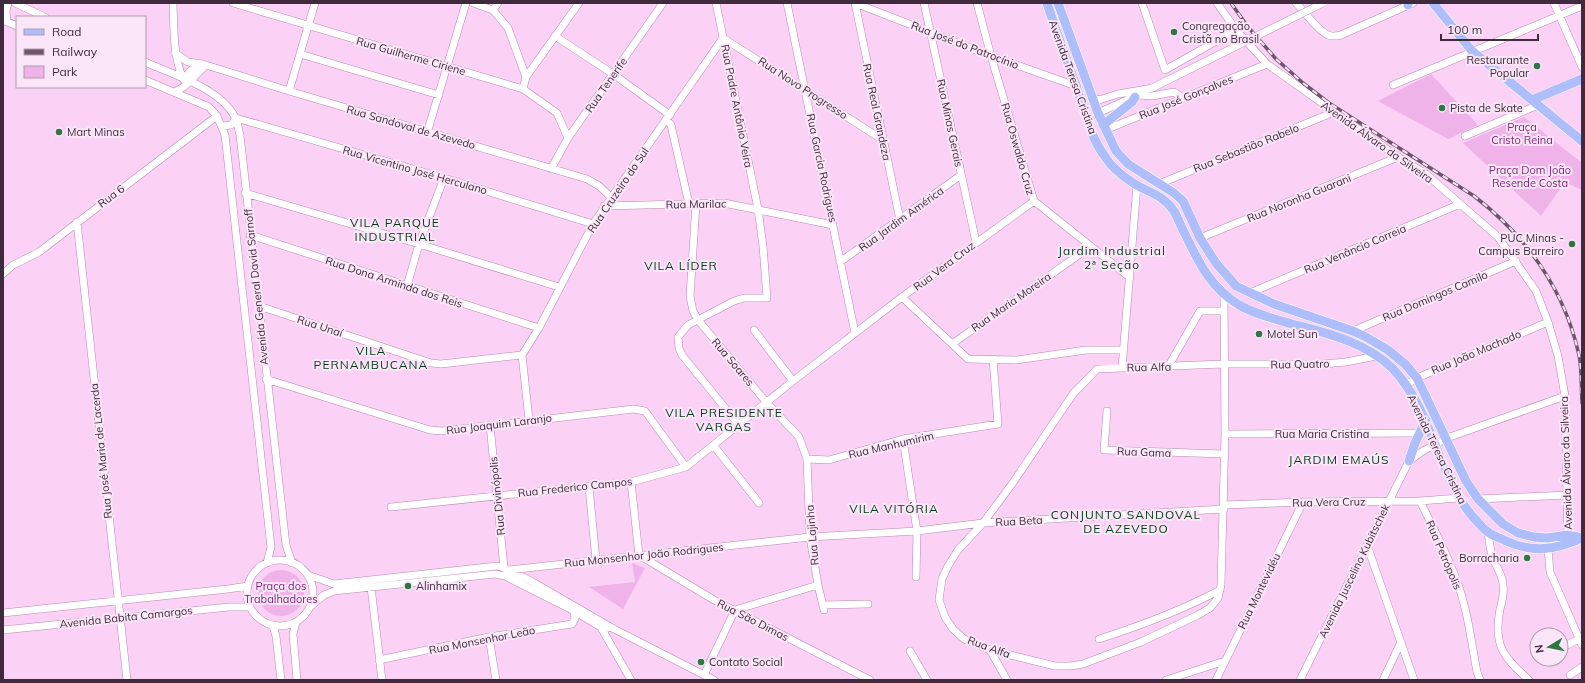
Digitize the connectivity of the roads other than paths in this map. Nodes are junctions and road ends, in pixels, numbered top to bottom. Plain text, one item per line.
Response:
1 (8, 3) edge
2 (14, 3) edge
3 (173, 3) edge
4 (233, 3) edge
5 (315, 3) edge
6 (466, 3) edge
7 (473, 3) edge
8 (498, 3) edge
9 (579, 3) edge
10 (663, 3) edge
11 (716, 3) edge
12 (787, 3) edge
13 (855, 3) edge
14 (924, 3) edge
15 (977, 3) edge
16 (1047, 3) edge
17 (1058, 3) edge
18 (1142, 3) edge
19 (1217, 3) edge
20 (1296, 3) edge
21 (1323, 3) edge
22 (1393, 3) edge
23 (1433, 3) edge
24 (1554, 3) edge
25 (1409, 4) edge
26 (1582, 6) edge
27 (493, 10) junction
28 (1388, 13) junction
29 (1559, 15) junction
30 (43, 16) edge
31 (5, 21) edge
32 (16, 26) edge
33 (307, 26) junction
34 (1236, 30) junction
35 (930, 32) junction
36 (555, 36) junction
37 (723, 38) junction
38 (1472, 51) junction
39 (175, 53) junction
40 (300, 54) junction
41 (991, 56) junction
42 (146, 62) edge
43 (1266, 64) junction
44 (206, 65) junction
45 (446, 67) junction
46 (1582, 67) edge
47 (613, 74) junction
48 (526, 77) junction
49 (1582, 79) edge
50 (146, 80) edge
51 (186, 80) junction
52 (1393, 85) dead end
53 (1076, 86) junction
54 (1153, 87) junction
55 (523, 89) junction
56 (805, 89) junction
57 (289, 91) junction
58 (175, 92) junction
59 (438, 95) junction
60 (1137, 96) junction
61 (1092, 97) junction
62 (1183, 98) junction
63 (1535, 103) junction
64 (1334, 112) junction
65 (1098, 113) junction
66 (217, 116) junction
67 (668, 117) junction
68 (236, 118) junction
69 (223, 126) junction
70 (1104, 127) junction
71 (427, 133) junction
72 (1465, 136) dead end
73 (568, 138) junction
74 (883, 140) junction
75 (1582, 141) edge
76 (1398, 157) junction
77 (551, 169) junction
78 (961, 176) junction
79 (444, 178) junction
80 (1159, 184) junction
81 (1137, 185) junction
82 (245, 193) junction
83 (611, 197) junction
84 (1034, 201) junction
85 (692, 204) junction
86 (1460, 204) junction
87 (604, 206) junction
88 (758, 209) junction
89 (900, 220) junction
90 (77, 222) junction
91 (593, 224) junction
92 (833, 225) junction
93 (250, 235) junction
94 (1200, 238) junction
95 (976, 242) junction
96 (419, 244) junction
97 (1090, 246) junction
98 (1516, 261) junction
99 (840, 262) junction
100 (3, 274) edge
101 (1128, 276) junction
102 (407, 286) junction
103 (559, 287) junction
104 (1224, 294) junction
105 (1250, 294) junction
106 (902, 297) junction
107 (259, 306) junction
108 (1224, 311) junction
109 (698, 320) junction
110 (1548, 322) junction
111 (539, 328) junction
112 (754, 330) dead end
113 (1353, 331) junction
114 (855, 333) junction
115 (952, 344) junction
116 (1124, 350) junction
117 (522, 355) junction
118 (1376, 356) junction
119 (993, 359) junction
120 (1223, 364) junction
121 (1168, 366) junction
122 (1122, 368) junction
123 (1417, 378) junction
124 (266, 379) junction
125 (793, 381) junction
126 (1406, 385) junction
127 (1565, 396) junction
128 (767, 403) junction
129 (1107, 411) dead end
130 (529, 420) junction
131 (1426, 420) junction
132 (490, 425) junction
133 (739, 425) junction
134 (1419, 433) junction
135 (1225, 434) junction
136 (1447, 438) junction
137 (903, 439) junction
138 (1435, 444) junction
139 (714, 446) junction
140 (1224, 454) junction
141 (807, 460) junction
142 (1409, 461) junction
143 (686, 467) junction
144 (631, 482) junction
145 (590, 487) junction
146 (496, 495) junction
147 (1568, 495) junction
148 (1459, 498) junction
149 (1478, 499) junction
150 (1389, 501) junction
151 (1420, 501) junction
152 (1303, 502) junction
153 (759, 503) dead end
154 (391, 507) dead end
155 (1224, 507) junction
156 (983, 523) junction
157 (917, 530) junction
158 (1488, 532) junction
159 (1568, 535) junction
160 (810, 536) junction
161 (1582, 538) edge
162 (1568, 544) junction
163 (1368, 545) junction
164 (1548, 549) junction
165 (639, 555) junction
166 (596, 560) junction
167 (267, 563) junction
168 (292, 563) junction
169 (533, 568) junction
170 (506, 571) junction
171 (308, 575) junction
172 (916, 577) dead end
173 (531, 581) junction
174 (818, 585) junction
175 (248, 586) junction
176 (371, 587) junction
177 (1220, 590) junction
178 (118, 600) junction
179 (868, 604) dead end
180 (311, 606) junction
181 (250, 607) junction
182 (735, 610) junction
183 (574, 611) junction
184 (3, 613) edge
185 (120, 618) junction
186 (596, 618) junction
187 (296, 622) junction
188 (273, 626) junction
189 (599, 626) junction
190 (614, 629) junction
191 (3, 630) edge
192 (489, 637) junction
193 (1100, 639) dead end
194 (1402, 642) junction
195 (1581, 642) edge
196 (1569, 646) edge
197 (990, 650) junction
198 (910, 651) dead end
199 (379, 660) junction
200 (1225, 661) junction
201 (1582, 667) edge
202 (704, 675) junction
203 (1570, 675) dead end
204 (127, 680) edge
205 (281, 680) edge
206 (297, 680) edge
207 (382, 680) edge
208 (496, 680) edge
209 (631, 680) edge
210 (714, 680) edge
211 (870, 680) edge
212 (927, 680) edge
213 (1007, 680) edge
214 (1166, 680) edge
215 (1216, 680) edge
216 (1300, 680) edge
217 (1383, 680) edge
218 (1414, 680) edge
219 (1480, 680) edge
220 (1529, 680) edge

1 - 31 street
2 - 30 street
3 - 39 street
4 - 33 street, Rua Guilherme Ciriene
5 - 33 street
6 - 45 street
7 - 27 street
8 - 27 street
9 - 36 street
10 - 47 street, Rua Tenerife
11 - 37 street, Rua Padre Antônio Veira
12 - 56 street, Rua Garcia Rodrigues
13 - 35 street, Rua José do Patrocínio
13 - 74 street, Rua Real Grandeza
14 - 35 street, Rua Minas Gerais
15 - 41 street, Rua Oswaldo Cruz
16 - 53 main road, Avenida Teresa Cristina
17 - 61 main road, Avenida Teresa Cristina
18 - 34 street
19 - 34 street, Avenida Álvaro da Silveira
20 - 28 street
21 - 54 street, bridge
22 - 28 street
23 - 38 main road
24 - 29 street
25 - 28 street
26 - 29 street
27 - 48 street
29 - 38 street
29 - 46 street
31 - 32 street
33 - 40 street
33 - 45 street, Rua Guilherme Ciriene
34 - 43 street, Avenida Álvaro da Silveira
35 - 41 street, Rua José do Patrocínio
35 - 78 street, Rua Minas Gerais
36 - 47 street
36 - 48 street
37 - 56 street, Rua Novo Progresso
37 - 67 street, Rua Cruzeiro do Sul
37 - 88 street, Rua Padre Antônio Veira
38 - 52 street
38 - 63 main road
39 - 44 street, Rua Sandoval de Azevedo
39 - 51 street
40 - 57 street
40 - 59 street
41 - 53 street, Rua José do Patrocínio
41 - 84 street, Rua Oswaldo Cruz
42 - 51 street, Avenida General David Sarnoff
43 - 62 street, Rua José Gonçalves
43 - 64 street, Avenida Álvaro da Silveira
44 - 51 street
44 - 57 street, Rua Sandoval de Azevedo
45 - 55 street, Rua Guilherme Ciriene
45 - 59 street
47 - 67 street
47 - 73 street, Rua Tenerife
48 - 55 street
49 - 63 main road
50 - 58 street, Avenida General David Sarnoff
51 - 58 street
51 - 68 street, Avenida General David Sarnoff
53 - 65 main road
53 - 81 main road, Avenida Teresa Cristina
54 - 60 street
54 - 61 street
55 - 73 street, Rua Guilherme Ciriene
56 - 74 street, Rua Novo Progresso
56 - 92 street, Rua Garcia Rodrigues
57 - 71 street, Rua Sandoval de Azevedo
58 - 66 street, Avenida General David Sarnoff
59 - 71 street
60 - 62 street
60 - 65 street
60 - 70 main road
61 - 65 main road, Avenida Teresa Cristina
62 - 70 street, Rua José Gonçalves
63 - 72 street
63 - 75 main road
64 - 76 street, Avenida Álvaro da Silveira
64 - 80 street, Rua Sebastião Rabelo
65 - 70 main road, Avenida Teresa Cristina
66 - 69 street, Avenida General David Sarnoff
66 - 90 street, Rua 6
67 - 83 street, Rua Cruzeiro do Sul
67 - 85 street, Rua Soares
68 - 69 street
68 - 79 street, Rua Vicentino José Herculano
68 - 82 street, Avenida General David Sarnoff
69 - 167 street, Avenida General David Sarnoff
70 - 80 main road, Avenida Teresa Cristina
71 - 77 street, Rua Sandoval de Azevedo
73 - 77 street, Rua Tenerife
74 - 89 street, Rua Real Grandeza
76 - 86 street, Avenida Álvaro da Silveira
76 - 94 street, Rua Noronha Guarani
77 - 83 street, Rua Sandoval de Azevedo
78 - 89 street, Rua Jardim América
78 - 95 street, Rua Minas Gerais
79 - 91 street, Rua Vicentino José Herculano
79 - 96 street
80 - 94 main road, Avenida Teresa Cristina
81 - 101 street
81 - 104 main road, Avenida Teresa Cristina
82 - 93 street, Avenida General David Sarnoff
82 - 96 street
83 - 87 street, Rua Cruzeiro do Sul
84 - 95 street, Rua Vera Cruz
84 - 97 street, Rua Oswaldo Cruz
85 - 87 street, Rua Marilac
85 - 88 street, Rua Marilac
85 - 109 street, Rua Soares
86 - 98 street, Avenida Álvaro da Silveira
86 - 105 street, Rua Venâncio Correia
87 - 91 street, Rua Cruzeiro do Sul
88 - 92 street, Rua Marilac
88 - 109 street, Rua Padre Antônio Veira
89 - 99 street, Rua Jardim América
90 - 100 street, Rua 6
90 - 178 street, Rua José Maria de Lacerda
91 - 103 street, Rua Cruzeiro do Sul
92 - 99 street, Rua Garcia Rodrigues
93 - 102 street, Rua Dona Arminda dos Reis
93 - 107 street, Avenida General David Sarnoff
94 - 105 main road, Avenida Teresa Cristina
95 - 106 street, Rua Vera Cruz
96 - 102 street
96 - 103 street
97 - 101 street, Rua Oswaldo Cruz
97 - 115 street, Rua Maria Moreira
98 - 110 street, Avenida Álvaro da Silveira
98 - 113 street, Rua Domingos Camilo
99 - 114 street, Rua Garcia Rodrigues
101 - 116 street
102 - 111 street, Rua Dona Arminda dos Reis
103 - 111 street, Rua Cruzeiro do Sul
104 - 108 street, Rua Alfa
104 - 118 main road, Avenida Teresa Cristina
105 - 113 main road, Avenida Teresa Cristina
106 - 114 street, Rua Vera Cruz
106 - 115 street
107 - 117 street, Rua Unaí
107 - 124 street, Avenida General David Sarnoff
108 - 120 street, Rua Alfa
108 - 121 street
109 - 128 street, Rua Soares
109 - 133 street
110 - 123 street, Rua João Machado
110 - 127 street, Avenida Álvaro da Silveira
111 - 117 street, Rua Cruzeiro do Sul
112 - 125 street
113 - 123 main road, Avenida Teresa Cristina
114 - 125 street, Rua Frederico Campos
115 - 119 street
116 - 119 street
116 - 122 street
117 - 130 street
118 - 120 street, Rua Quatro
118 - 126 main road, Avenida Teresa Cristina
119 - 137 street, Rua Manhumirim
120 - 121 street, Rua Alfa
120 - 135 street, Rua Alfa
121 - 122 street, Rua Alfa
122 - 156 street, Rua Alfa
123 - 126 street, Rua João Machado
123 - 136 main road, Avenida Teresa Cristina
124 - 132 street, Rua Joaquim Laranjo
124 - 168 street, Avenida General David Sarnoff
125 - 128 street, Rua Frederico Campos
126 - 131 main road, Avenida Teresa Cristina
127 - 136 street
127 - 147 street, Avenida Álvaro da Silveira
128 - 133 street, Rua Frederico Campos
128 - 141 street, Rua Soares
129 - 140 street, Rua Gama
130 - 132 street, Rua Joaquim Laranjo
130 - 143 street, Rua Joaquim Laranjo
131 - 134 main road
131 - 138 main road, Avenida Teresa Cristina
132 - 146 street, Rua Divinópolis
133 - 139 street, Rua Frederico Campos
134 - 135 street, Rua Maria Cristina
134 - 142 main road
135 - 140 street, Rua Alfa
136 - 138 street
136 - 149 main road, Avenida Teresa Cristina
137 - 141 street, Rua Manhumirim
137 - 157 street
138 - 142 street
138 - 148 main road, Avenida Teresa Cristina
139 - 143 street, Rua Frederico Campos
139 - 153 street
140 - 155 street, Rua Alfa
141 - 160 street, Rua Lajinha
142 - 150 street, Avenida Juscelino Kubitschek
143 - 144 street, Rua Frederico Campos
144 - 145 street, Rua Frederico Campos
144 - 165 street
145 - 146 street, Rua Frederico Campos
145 - 166 street
146 - 154 street, Rua Frederico Campos
146 - 170 street, Rua Divinópolis
147 - 149 street
147 - 159 street, Avenida Álvaro da Silveira
148 - 151 street, Rua Vera Cruz
148 - 158 main road, Avenida Teresa Cristina
149 - 159 main road, Avenida Teresa Cristina
150 - 151 street, Rua Vera Cruz
150 - 152 street, Rua Vera Cruz
150 - 163 street, Avenida Juscelino Kubitschek
151 - 219 street, Rua Petrópolis
152 - 155 street, Rua Vera Cruz
152 - 200 street, Rua Montevidéu
155 - 156 street, Rua Beta
155 - 177 street, Rua Alfa
156 - 157 street, Rua Monsenhor João Rodrigues
156 - 197 street, Rua Alfa
157 - 160 street, Rua Monsenhor João Rodrigues
157 - 172 street
158 - 164 main road, Avenida Teresa Cristina
158 - 220 street
159 - 161 main road, Avenida Teresa Cristina
159 - 162 street, Avenida Álvaro da Silveira
160 - 165 street, Rua Monsenhor João Rodrigues
160 - 174 street, Rua Lajinha
161 - 162 main road, Avenida Teresa Cristina
162 - 164 main road, Avenida Teresa Cristina
163 - 194 street
163 - 216 street, Avenida Juscelino Kubitschek
164 - 195 street
165 - 166 street, Rua Monsenhor João Rodrigues
165 - 182 street, Rua São Dimas
166 - 169 street, Rua Monsenhor João Rodrigues
167 - 168 street
167 - 175 street
168 - 171 street
169 - 170 street, Rua Monsenhor João Rodrigues
169 - 173 street
170 - 171 street, Rua Monsenhor João Rodrigues
170 - 173 street
170 - 176 street, Rua Monsenhor João Rodrigues
170 - 183 street
171 - 180 street
173 - 186 street
174 - 179 street, Rua Lajinha
174 - 182 street
175 - 178 street, Avenida Babita Camargos
175 - 181 street
176 - 180 street, Rua Monsenhor João Rodrigues
176 - 199 street
177 - 193 street
177 - 197 street, Rua Alfa
178 - 184 street, Avenida Babita Camargos
178 - 185 street, Rua José Maria de Lacerda
180 - 187 street
181 - 185 street, Avenida Babita Camargos
181 - 188 street
182 - 202 street
182 - 211 street, Rua São Dimas
183 - 189 street
183 - 192 street, Rua Monsenhor Leão
185 - 191 street, Avenida Babita Camargos
185 - 204 street, Rua José Maria de Lacerda
186 - 189 street
186 - 190 street
187 - 188 street
187 - 206 street
188 - 205 street
189 - 190 street
189 - 209 street
190 - 202 street
192 - 199 street, Rua Monsenhor Leão
192 - 208 street
194 - 217 street
194 - 218 street
195 - 196 street
197 - 213 street
198 - 212 street
199 - 207 street
200 - 214 street
200 - 215 street, Rua Montevidéu
201 - 203 street
202 - 210 street

